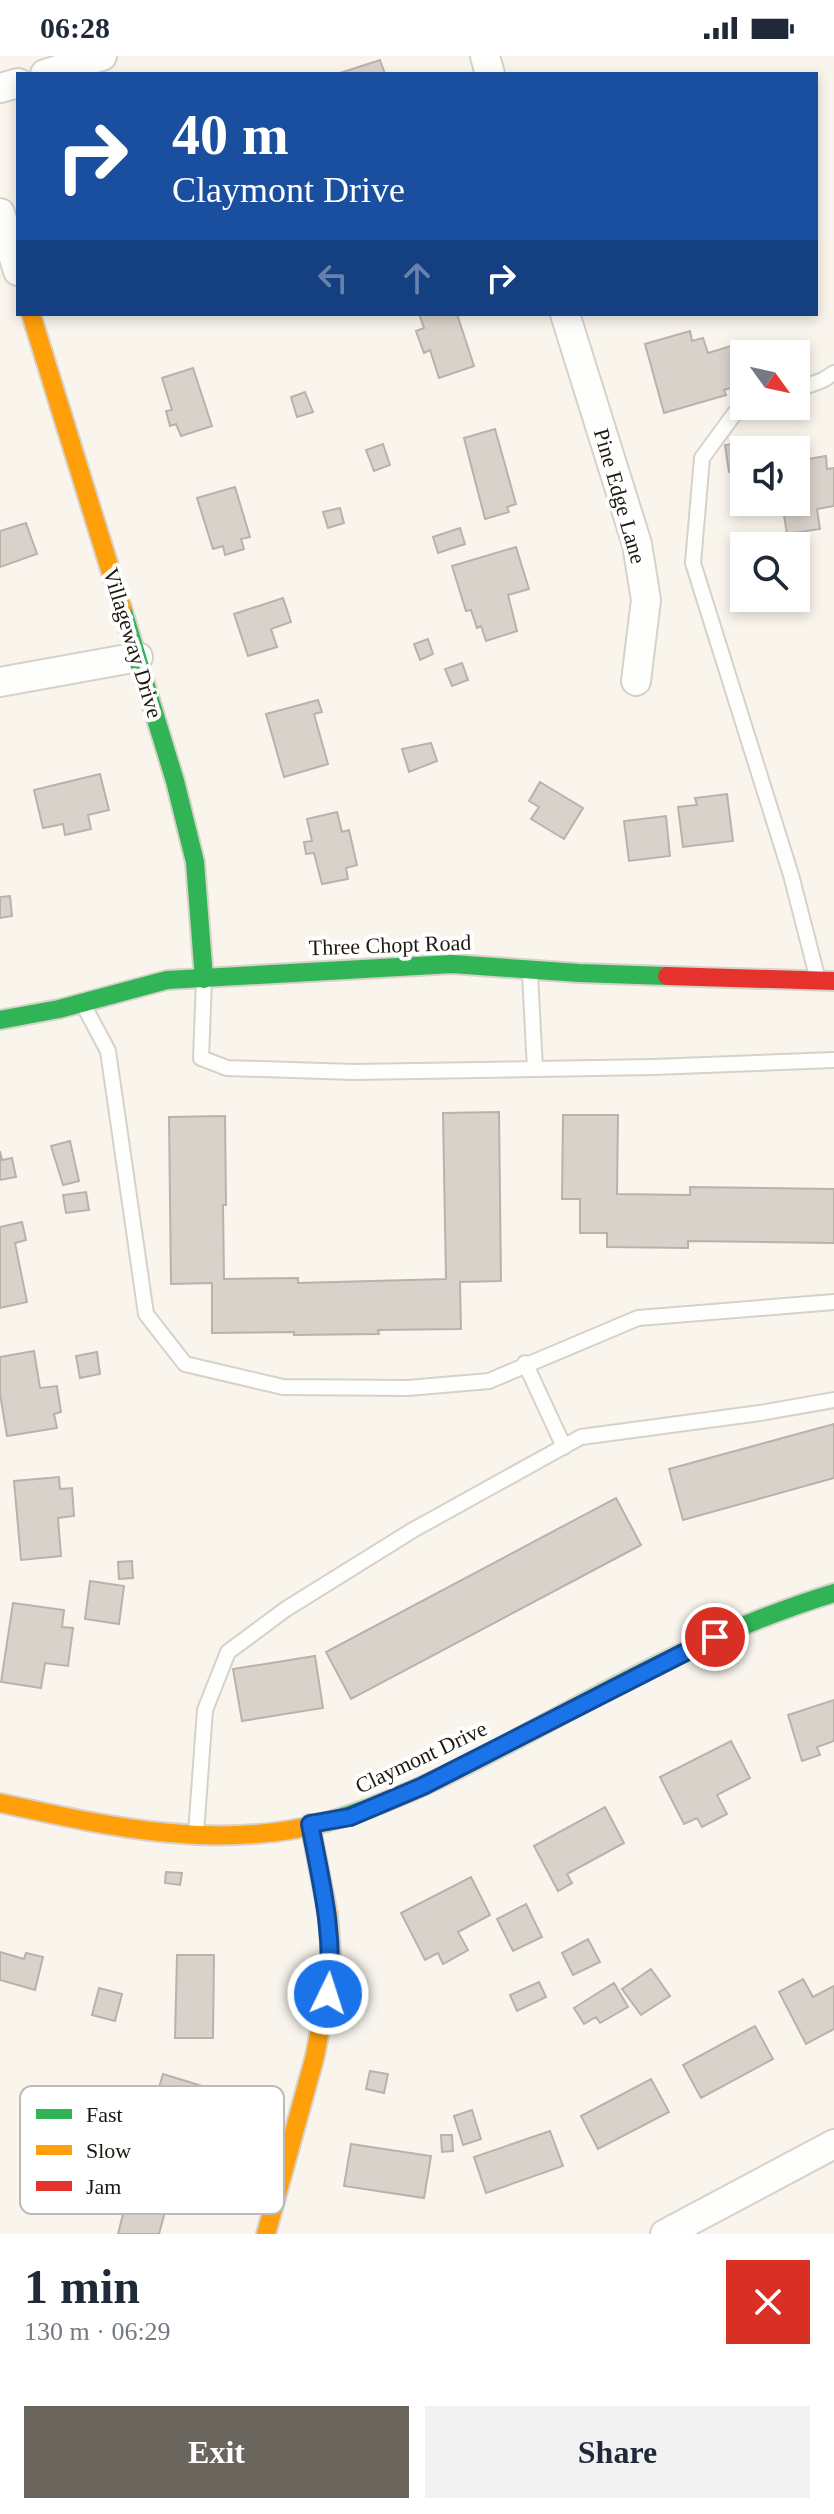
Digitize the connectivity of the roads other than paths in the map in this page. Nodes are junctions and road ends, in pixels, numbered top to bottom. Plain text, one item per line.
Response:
1 (102, 56) edge
2 (51, 72) edge
3 (0, 213) edge
4 (16, 265) edge
5 (32, 316) edge
6 (566, 316) edge
7 (834, 373) edge
8 (810, 385) edge
9 (730, 420) edge
10 (138, 657) junction
11 (636, 681) dead end
12 (0, 682) edge
13 (530, 969) junction
14 (204, 979) junction
15 (826, 981) edge
16 (82, 1002) junction
17 (0, 1020) edge
18 (834, 1060) edge
19 (535, 1069) junction
20 (834, 1302) edge
21 (525, 1363) junction
22 (834, 1400) edge
23 (564, 1447) junction
24 (834, 1593) edge
25 (0, 1803) edge
26 (310, 1824) junction
27 (196, 1834) junction
28 (834, 2144) edge
29 (284, 2169) edge
30 (272, 2214) edge
31 (266, 2234) edge
32 (665, 2234) edge

1 - 2 street
3 - 4 street
5 - 10 street, Villageway Drive
6 - 11 street, Pine Edge Lane
7 - 8 lane
9 - 15 lane
10 - 12 street
10 - 14 street, Villageway Drive
13 - 14 street, Three Chopt Road
13 - 15 street, Three Chopt Road
13 - 19 lane
14 - 16 street, Three Chopt Road
14 - 19 lane
16 - 17 street, Three Chopt Road
16 - 21 lane
18 - 19 lane
20 - 21 lane
21 - 23 lane
22 - 23 lane
23 - 27 lane
24 - 26 street, Claymont Drive
25 - 27 street, Claymont Drive
26 - 27 street, Claymont Drive
26 - 29 street
28 - 32 street
30 - 31 street

